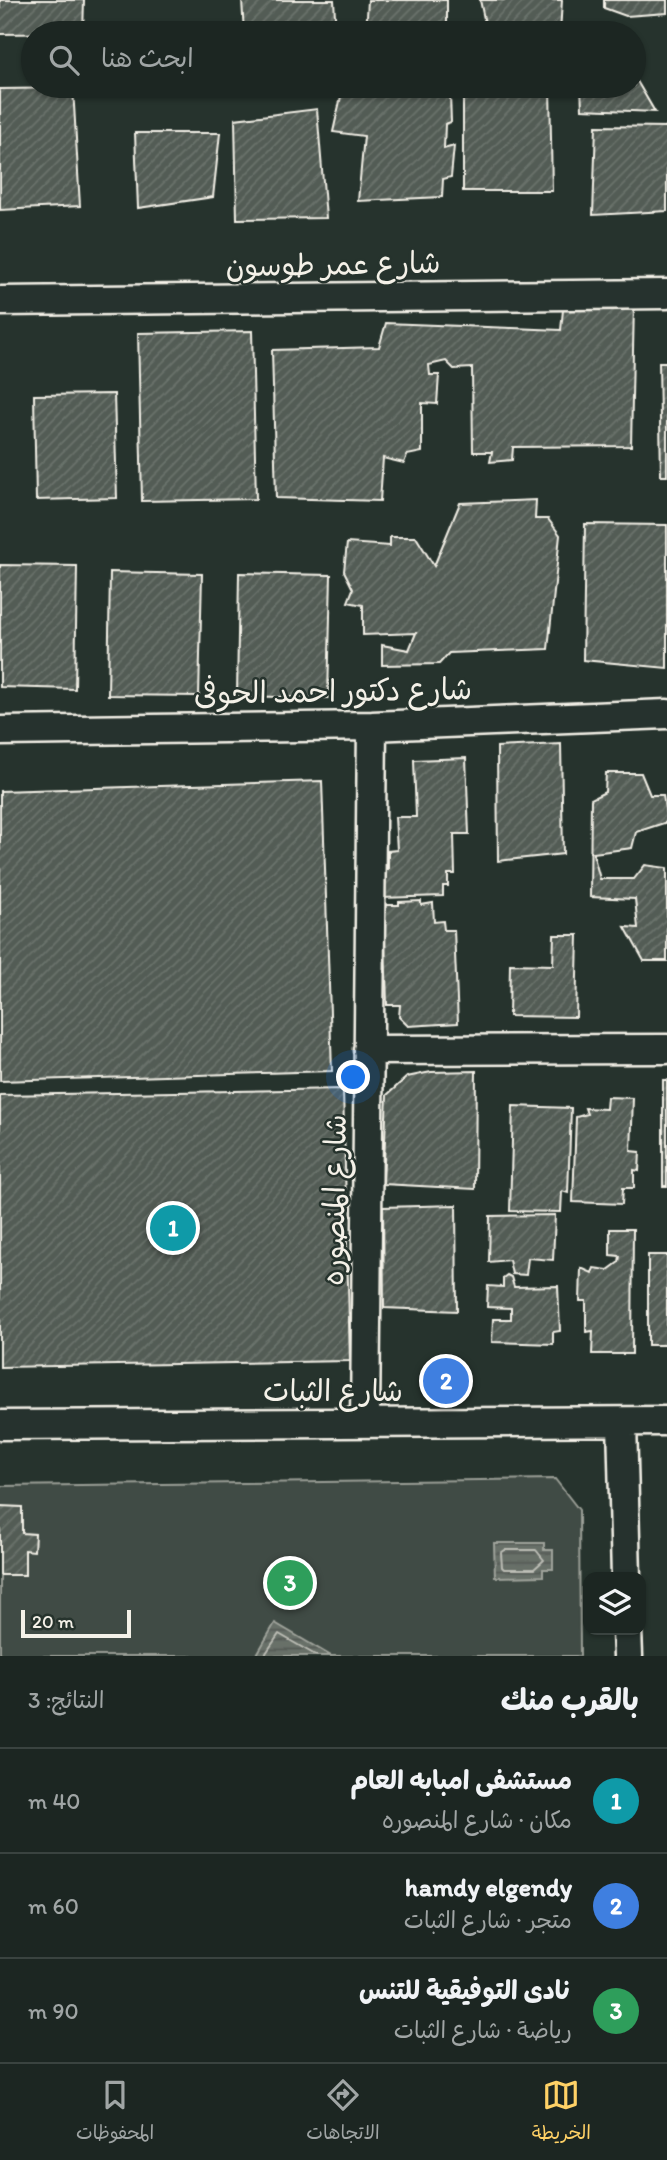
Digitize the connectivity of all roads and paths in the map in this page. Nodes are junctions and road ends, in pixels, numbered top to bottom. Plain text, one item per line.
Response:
1 (667, 294) edge
2 (0, 301) edge
3 (667, 713) edge
4 (372, 726) junction
5 (0, 731) edge
6 (667, 1049) edge
7 (368, 1050) junction
8 (667, 1421) edge
9 (622, 1422) junction
10 (365, 1423) junction
11 (0, 1425) edge
12 (626, 1572) edge
13 (627, 1635) edge
14 (628, 1656) edge

1 - 2 street, شارع عمر طوسون
3 - 4 street, شارع دكتور احمد الحوفى
4 - 5 street, شارع دكتور احمد الحوفى
4 - 7 street, شارع المنصوره
6 - 7 street
7 - 10 street, شارع المنصوره
8 - 9 street, شارع الثبات
9 - 10 street, شارع الثبات
9 - 12 street
10 - 11 street, شارع الثبات
13 - 14 street

